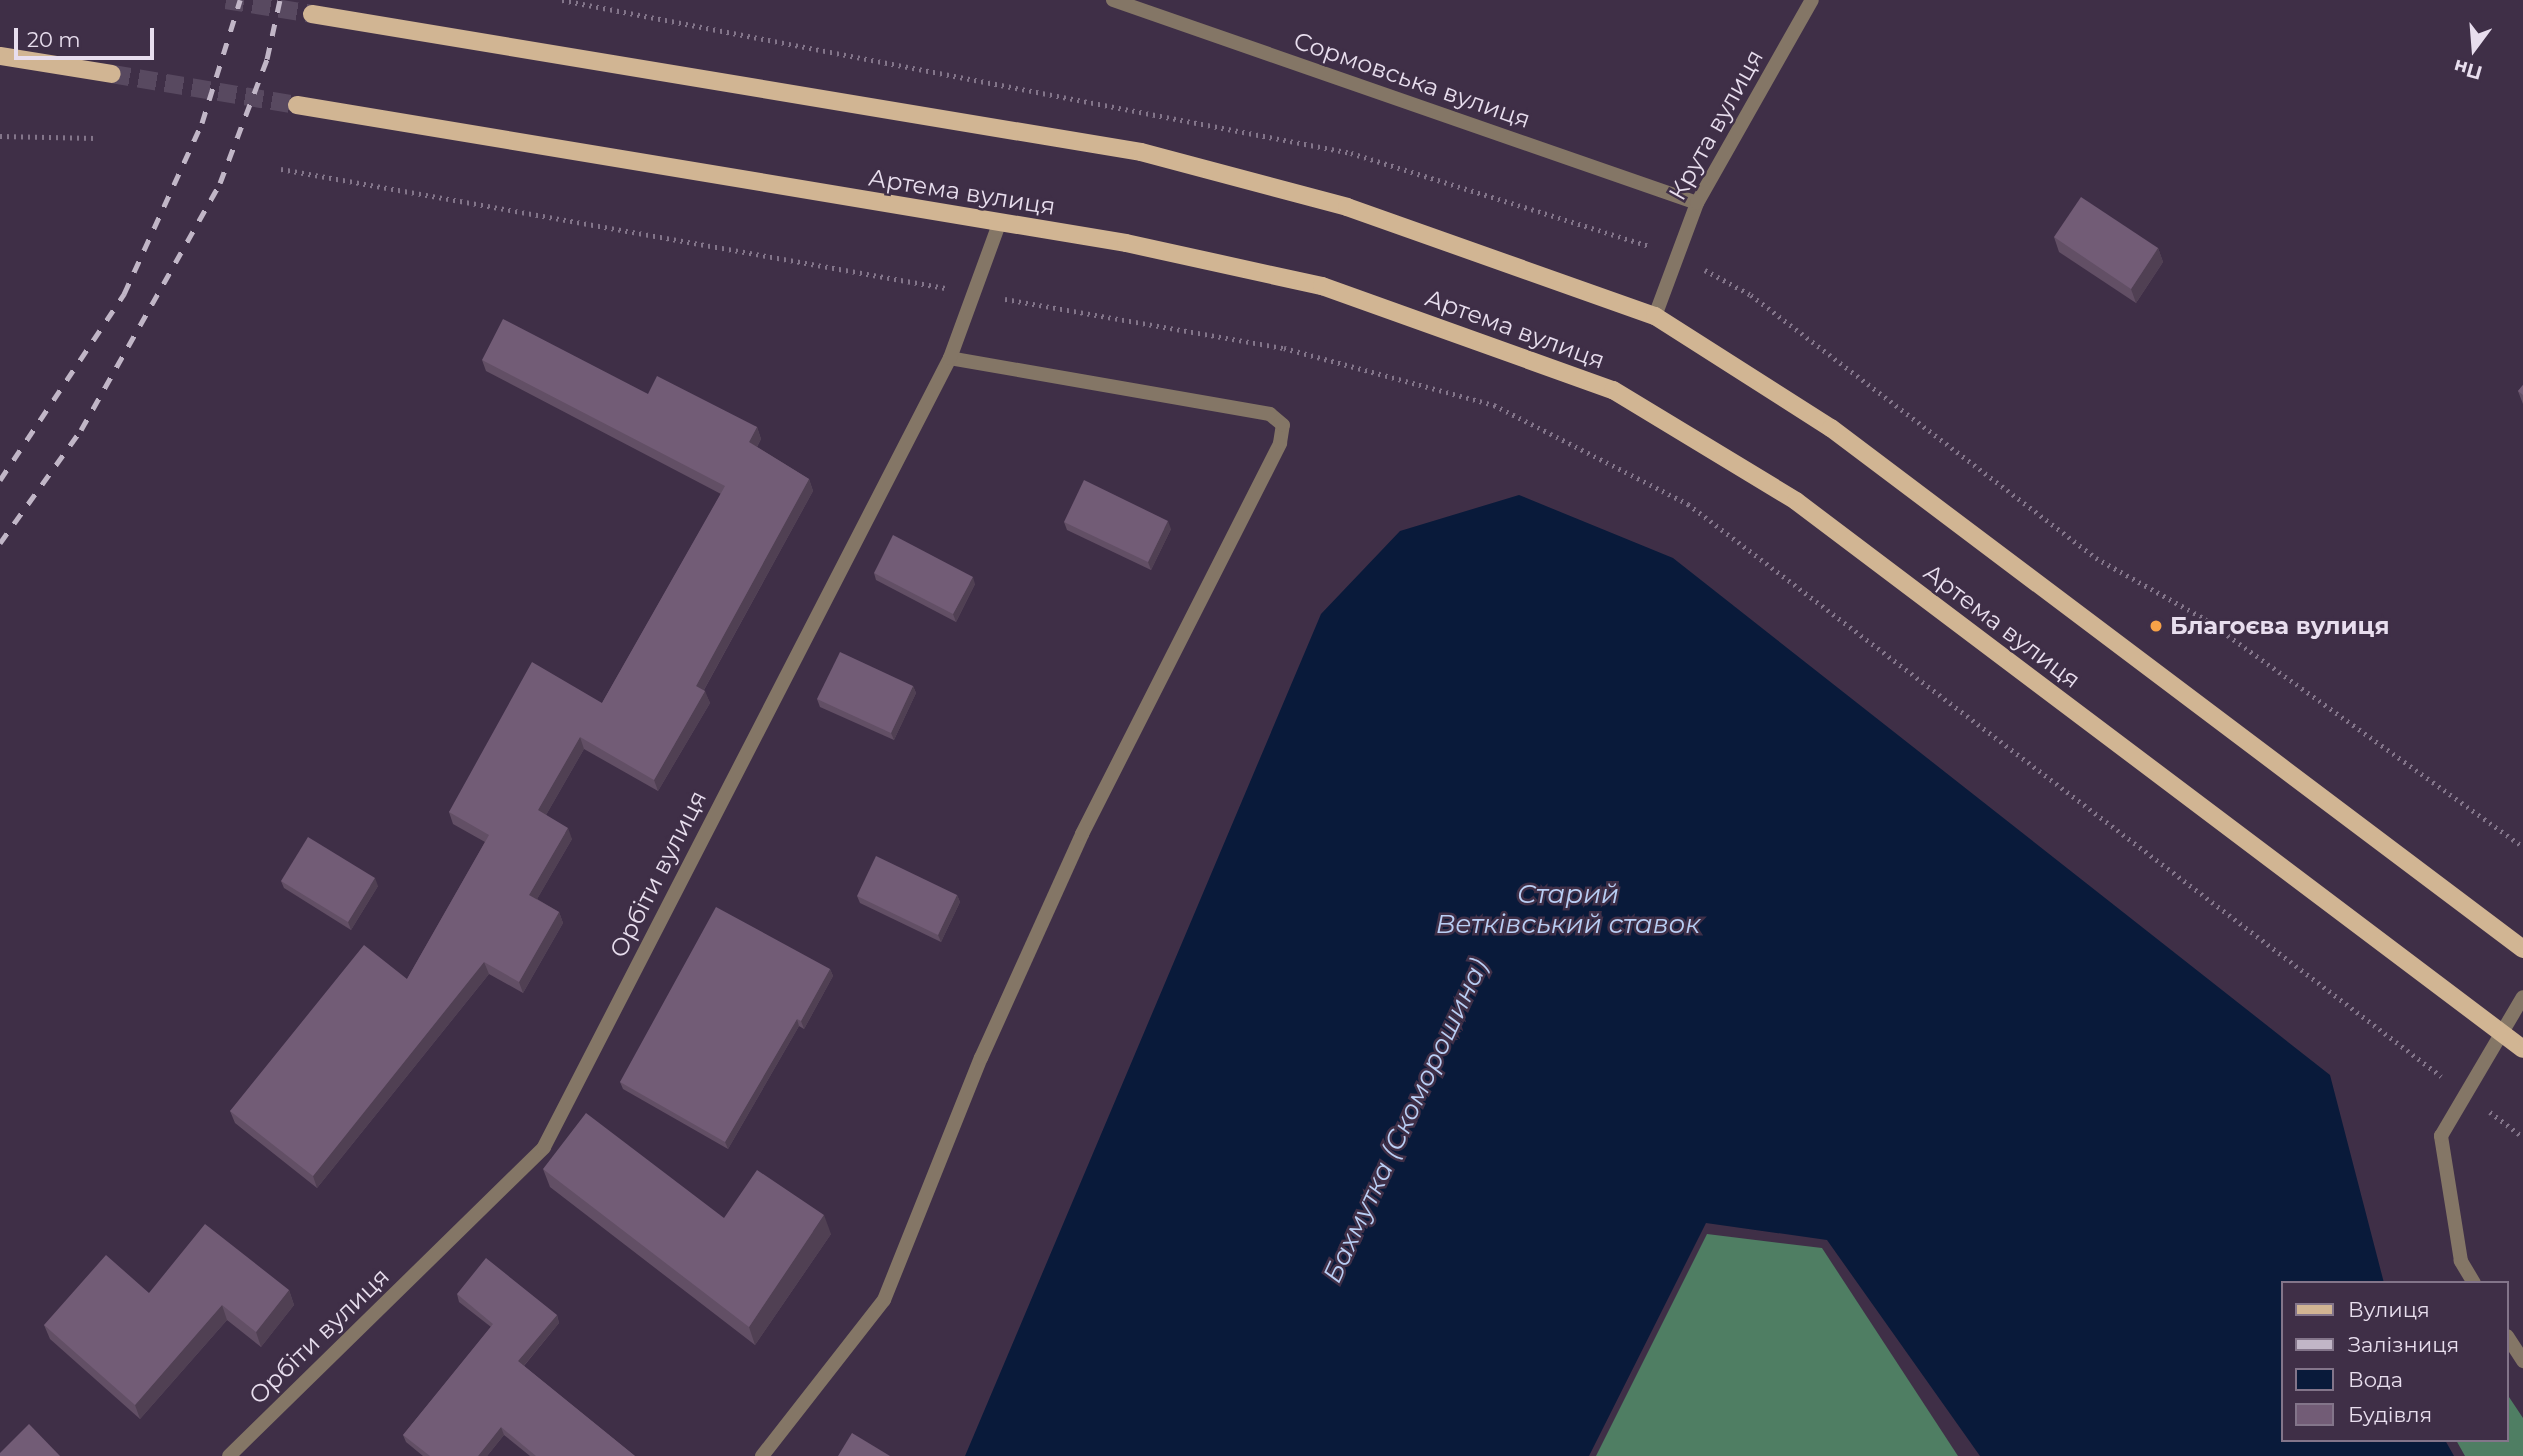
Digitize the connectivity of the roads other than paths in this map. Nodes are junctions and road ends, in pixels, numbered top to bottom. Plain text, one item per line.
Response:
1 (1812, 0) edge
2 (1117, 1) edge
3 (312, 14) tunnel mouth
4 (0, 56) edge
5 (112, 74) tunnel mouth
6 (297, 104) tunnel mouth
7 (1696, 203) junction
8 (999, 223) junction
9 (1655, 316) junction
10 (950, 358) junction
11 (2523, 949) edge
12 (2523, 998) edge
13 (2498, 1030) junction
14 (2523, 1049) edge
15 (2473, 1281) edge
16 (2509, 1339) edge
17 (2523, 1361) edge
18 (229, 1456) edge
19 (762, 1456) edge

1 - 7 street, Крута вулиця
2 - 7 street, Сормовська вулиця
3 - 9 main road
4 - 5 main road
6 - 8 main road, Артема вулиця
7 - 9 street, Крута вулиця
8 - 10 street, Орбіти вулиця
8 - 13 main road, Артема вулиця
9 - 11 main road
10 - 18 street, Орбіти вулиця
10 - 19 street
12 - 13 street
13 - 14 main road, Артема вулиця
13 - 15 street
16 - 17 street

